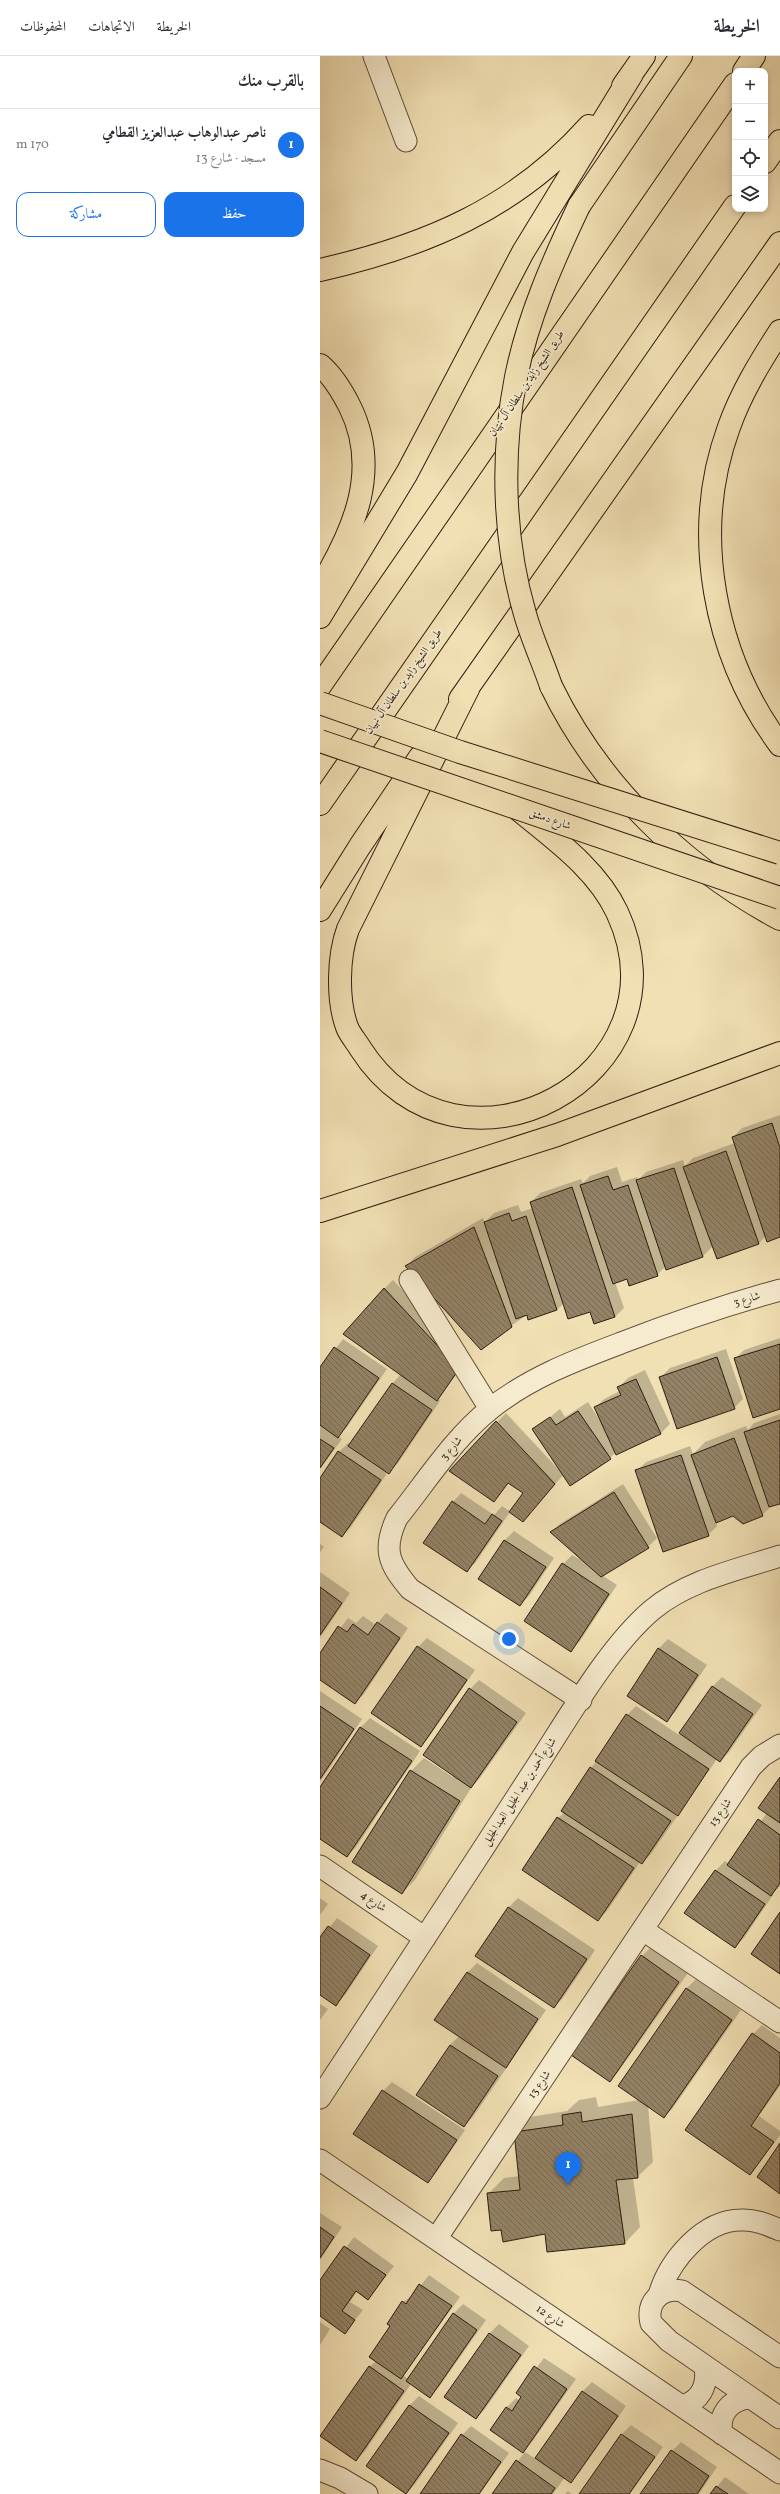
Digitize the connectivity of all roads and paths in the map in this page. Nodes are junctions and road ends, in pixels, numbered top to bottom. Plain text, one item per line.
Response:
1 (374, 56) edge
2 (644, 56) edge
3 (681, 56) edge
4 (754, 56) edge
5 (746, 68) edge
6 (632, 74) junction
7 (732, 88) edge
8 (406, 141) dead end
9 (780, 141) edge
10 (768, 158) edge
11 (732, 210) edge
12 (780, 243) edge
13 (320, 270) edge
14 (780, 331) edge
15 (320, 365) edge
16 (320, 587) edge
17 (320, 617) edge
18 (320, 686) edge
19 (469, 687) junction
20 (320, 703) edge
21 (320, 741) edge
22 (780, 745) edge
23 (320, 804) edge
24 (519, 810) junction
25 (780, 853) edge
26 (780, 898) edge
27 (320, 910) edge
28 (780, 919) edge
29 (780, 1053) edge
30 (320, 1212) edge
31 (410, 1280) dead end
32 (780, 1290) edge
33 (490, 1409) junction
34 (780, 1556) edge
35 (581, 1700) junction
36 (780, 1745) edge
37 (320, 1866) edge
38 (644, 1930) junction
39 (425, 1938) junction
40 (780, 2022) edge
41 (320, 2098) edge
42 (320, 2160) edge
43 (780, 2230) edge
44 (436, 2240) junction
45 (659, 2295) junction
46 (780, 2357) edge
47 (705, 2367) junction
48 (749, 2398) junction
49 (682, 2406) junction
50 (780, 2418) edge
51 (722, 2434) junction
52 (320, 2470) edge
53 (780, 2473) edge
54 (367, 2494) edge

1 - 8 street
2 - 6 main road
3 - 28 main road, bridge
4 - 5 main road
6 - 13 main road
6 - 17 main road
7 - 18 main road, طريق الشيخ زايد بن سلطان آل نهيان
9 - 10 main road
11 - 23 main road, طريق الشيخ زايد بن سلطان آل نهيان
12 - 19 main road
14 - 22 main road
15 - 16 main road
19 - 24 main road
19 - 27 main road
20 - 25 main road, bridge
21 - 24 main road, شارع دمشق, bridge
24 - 26 main road, شارع دمشق, bridge
29 - 30 main road
31 - 33 street
32 - 33 street, شارع 3
33 - 35 street, شارع 3
34 - 35 street, شارع أحمد بن عبد الجليل العبدالجليل
35 - 39 street, شارع أحمد بن عبد الجليل العبدالجليل
36 - 38 street, شارع 13
37 - 39 street, شارع 4
38 - 40 street
38 - 44 street, شارع 13
39 - 41 street, شارع أحمد بن عبد الجليل العبدالجليل
42 - 44 street, شارع 12
43 - 45 street
44 - 49 street, شارع 12
45 - 46 street
45 - 47 street
47 - 48 street
47 - 49 street
48 - 50 street
48 - 51 street
49 - 51 street, شارع 12
51 - 53 street, شارع 12
52 - 54 street

